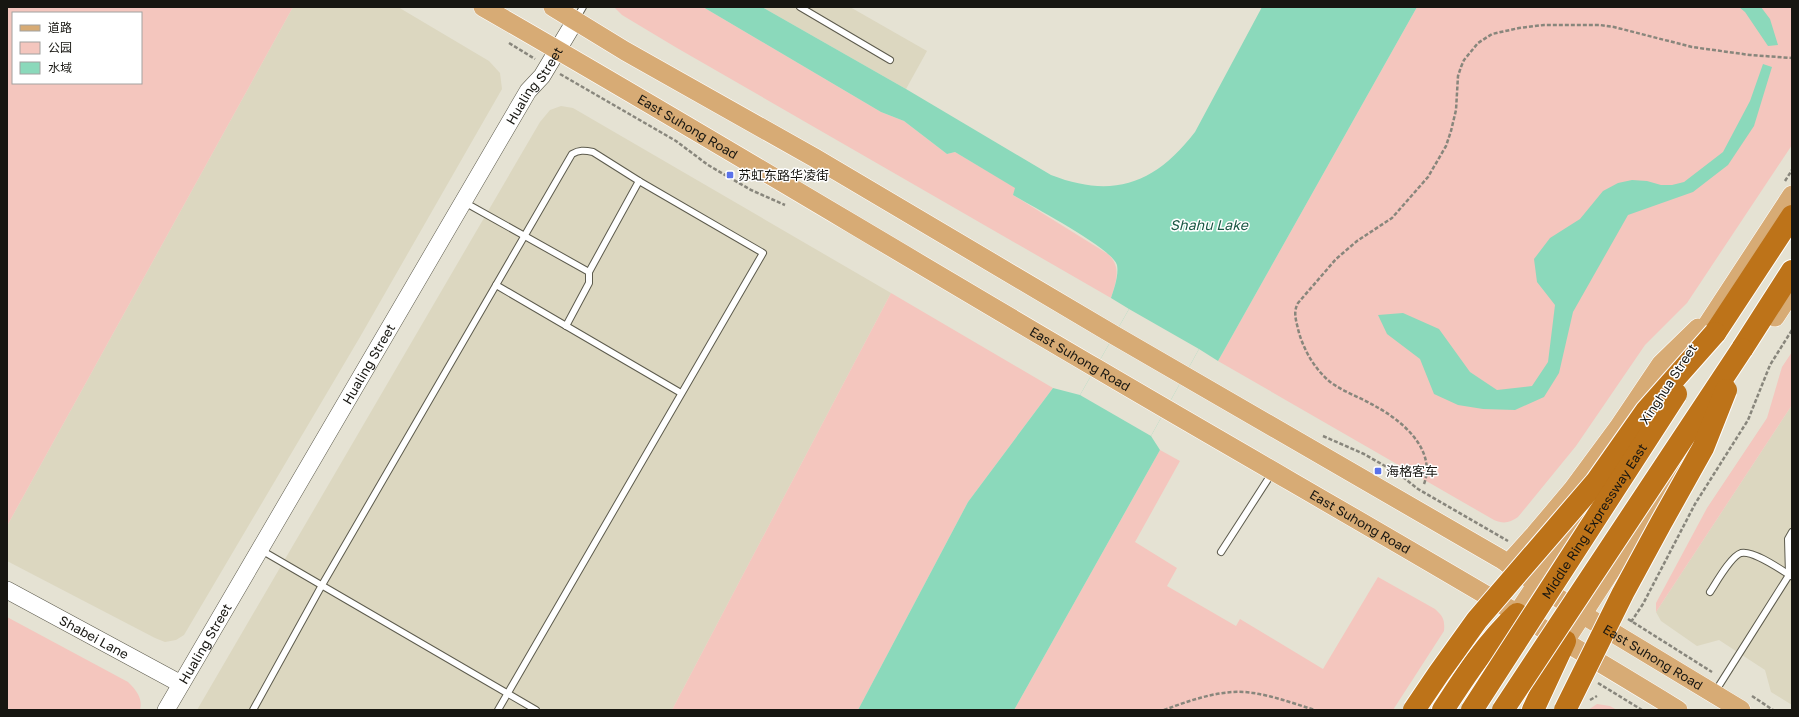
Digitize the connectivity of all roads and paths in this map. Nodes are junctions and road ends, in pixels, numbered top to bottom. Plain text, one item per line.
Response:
1 (483, 7) edge
2 (553, 7) edge
3 (800, 7) edge
4 (579, 14) edge
5 (557, 51) junction
6 (1792, 58) edge
7 (890, 60) dead end
8 (639, 181) junction
9 (1792, 195) edge
10 (463, 202) junction
11 (1792, 216) edge
12 (524, 237) junction
13 (1792, 271) edge
14 (589, 272) junction
15 (496, 285) junction
16 (1792, 291) edge
17 (1716, 311) junction
18 (566, 326) junction
19 (1792, 330) edge
20 (1715, 332) junction
21 (1742, 349) junction
22 (681, 393) junction
23 (1274, 470) junction
24 (1424, 484) dead end
25 (1792, 532) edge
26 (260, 549) junction
27 (1221, 552) dead end
28 (1508, 564) junction
29 (1791, 576) edge
30 (1538, 584) junction
31 (322, 585) junction
32 (7, 590) edge
33 (1710, 592) dead end
34 (1517, 614) junction
35 (1582, 614) junction
36 (1622, 638) junction
37 (1565, 641) junction
38 (1606, 666) junction
39 (181, 684) junction
40 (1594, 687) dead end
41 (508, 693) junction
42 (1714, 693) junction
43 (1588, 697) dead end
44 (1585, 702) dead end
45 (1447, 704) edge
46 (166, 710) edge
47 (253, 710) edge
48 (498, 710) edge
49 (536, 710) edge
50 (1164, 710) edge
51 (1315, 710) edge
52 (1414, 710) edge
53 (1472, 710) edge
54 (1505, 710) edge
55 (1533, 710) edge
56 (1565, 710) edge
57 (1678, 710) edge
58 (1741, 710) edge

1 - 5 main road, East Suhong Road
2 - 4 main road, East Suhong Road
3 - 7 lane
4 - 5 street, Hualing Street
4 - 28 main road, East Suhong Road
5 - 10 street, Hualing Street
5 - 23 main road, East Suhong Road
6 - 24 path
8 - 12 lane
8 - 14 lane
8 - 22 lane
9 - 17 main road, Xinghua Street
10 - 12 lane
10 - 26 street, Hualing Street
11 - 20 highway
12 - 14 lane
12 - 15 lane
13 - 21 highway
14 - 18 lane
15 - 18 lane
15 - 31 lane
16 - 35 main road
17 - 28 main road
17 - 30 main road, Xinghua Street
18 - 22 lane
19 - 36 path
20 - 52 highway, bridge
20 - 53 highway, Middle Ring Expressway East, bridge
21 - 54 highway, bridge
21 - 56 highway, bridge
22 - 41 lane
23 - 27 lane
23 - 34 main road, East Suhong Road
25 - 29 lane
26 - 31 lane
26 - 39 street, Hualing Street
28 - 30 main road, East Suhong Road
29 - 33 lane
29 - 42 lane
30 - 34 main road, Xinghua Street
30 - 35 main road, East Suhong Road
31 - 41 lane
31 - 47 lane
32 - 39 street, Shabei Lane
34 - 37 main road, East Suhong Road
34 - 45 highway
35 - 36 main road, East Suhong Road
35 - 37 main road
36 - 42 main road, East Suhong Road
37 - 38 main road, East Suhong Road
37 - 55 highway
38 - 40 path
38 - 57 main road, East Suhong Road
39 - 46 street, Hualing Street
41 - 48 lane
41 - 49 lane
42 - 58 main road, East Suhong Road
43 - 44 path
45 - 54 highway
50 - 51 path

